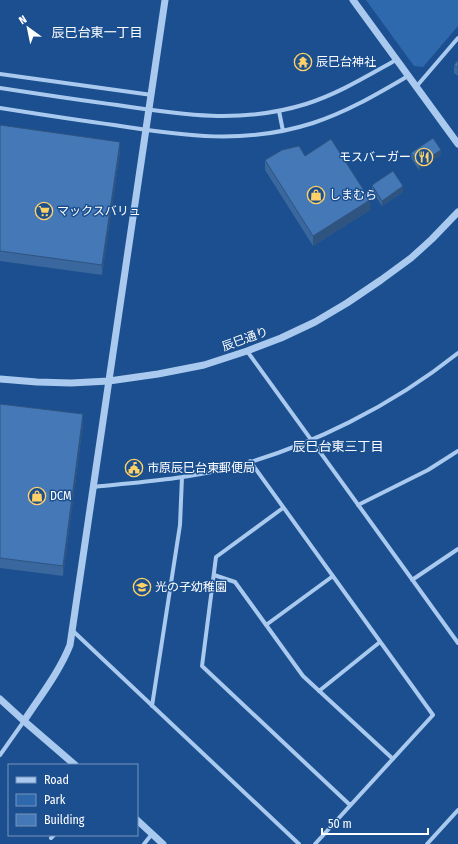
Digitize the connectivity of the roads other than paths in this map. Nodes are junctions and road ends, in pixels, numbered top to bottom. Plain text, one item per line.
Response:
1 (163, 0) edge
2 (353, 0) edge
3 (458, 38) edge
4 (396, 60) junction
5 (0, 74) edge
6 (408, 76) junction
7 (416, 87) junction
8 (0, 88) edge
9 (152, 95) junction
10 (0, 108) edge
11 (149, 110) junction
12 (279, 111) junction
13 (147, 130) junction
14 (283, 131) junction
15 (458, 144) edge
16 (458, 212) edge
17 (247, 351) junction
18 (458, 353) edge
19 (0, 379) edge
20 (110, 381) junction
21 (311, 440) junction
22 (458, 451) edge
23 (250, 461) junction
24 (182, 477) junction
25 (94, 487) junction
26 (358, 505) junction
27 (283, 508) junction
28 (458, 549) edge
29 (214, 574) junction
30 (333, 576) junction
31 (412, 580) junction
32 (266, 625) junction
33 (73, 631) junction
34 (380, 642) junction
35 (458, 643) edge
36 (319, 691) junction
37 (0, 699) edge
38 (152, 706) junction
39 (24, 721) junction
40 (0, 755) edge
41 (393, 759) junction
42 (75, 764) edge
43 (350, 805) junction
44 (458, 810) edge
45 (138, 821) edge
46 (152, 834) junction
47 (431, 840) junction
48 (144, 844) edge
49 (163, 844) edge
50 (299, 844) edge
51 (315, 844) edge
52 (427, 844) edge
53 (436, 844) edge

1 - 9 street
2 - 4 street
3 - 7 street
4 - 6 street
4 - 12 street
5 - 9 street
6 - 7 street
6 - 14 street
7 - 15 street
8 - 11 street
9 - 11 street
10 - 13 street
11 - 12 street
11 - 13 street
12 - 14 street
13 - 14 street
13 - 20 street
16 - 17 street, 辰巳通り
17 - 20 street, 辰巳通り
17 - 21 street
18 - 21 street
19 - 20 street, 辰巳通り
20 - 25 street
21 - 23 street
21 - 26 street
22 - 26 street
23 - 24 street
23 - 27 street
24 - 25 street
24 - 38 street
25 - 33 street
26 - 31 street
27 - 29 street
27 - 30 street
28 - 31 street
29 - 32 street
29 - 43 street
30 - 32 street
30 - 34 street
31 - 35 street
32 - 36 street
33 - 38 street
33 - 39 street
34 - 36 street
34 - 41 street
36 - 41 street
37 - 39 street
38 - 50 street
39 - 40 street
39 - 42 street
41 - 43 street
43 - 51 street
44 - 47 street
45 - 46 street
46 - 48 street
46 - 49 street
47 - 52 street
47 - 53 street

